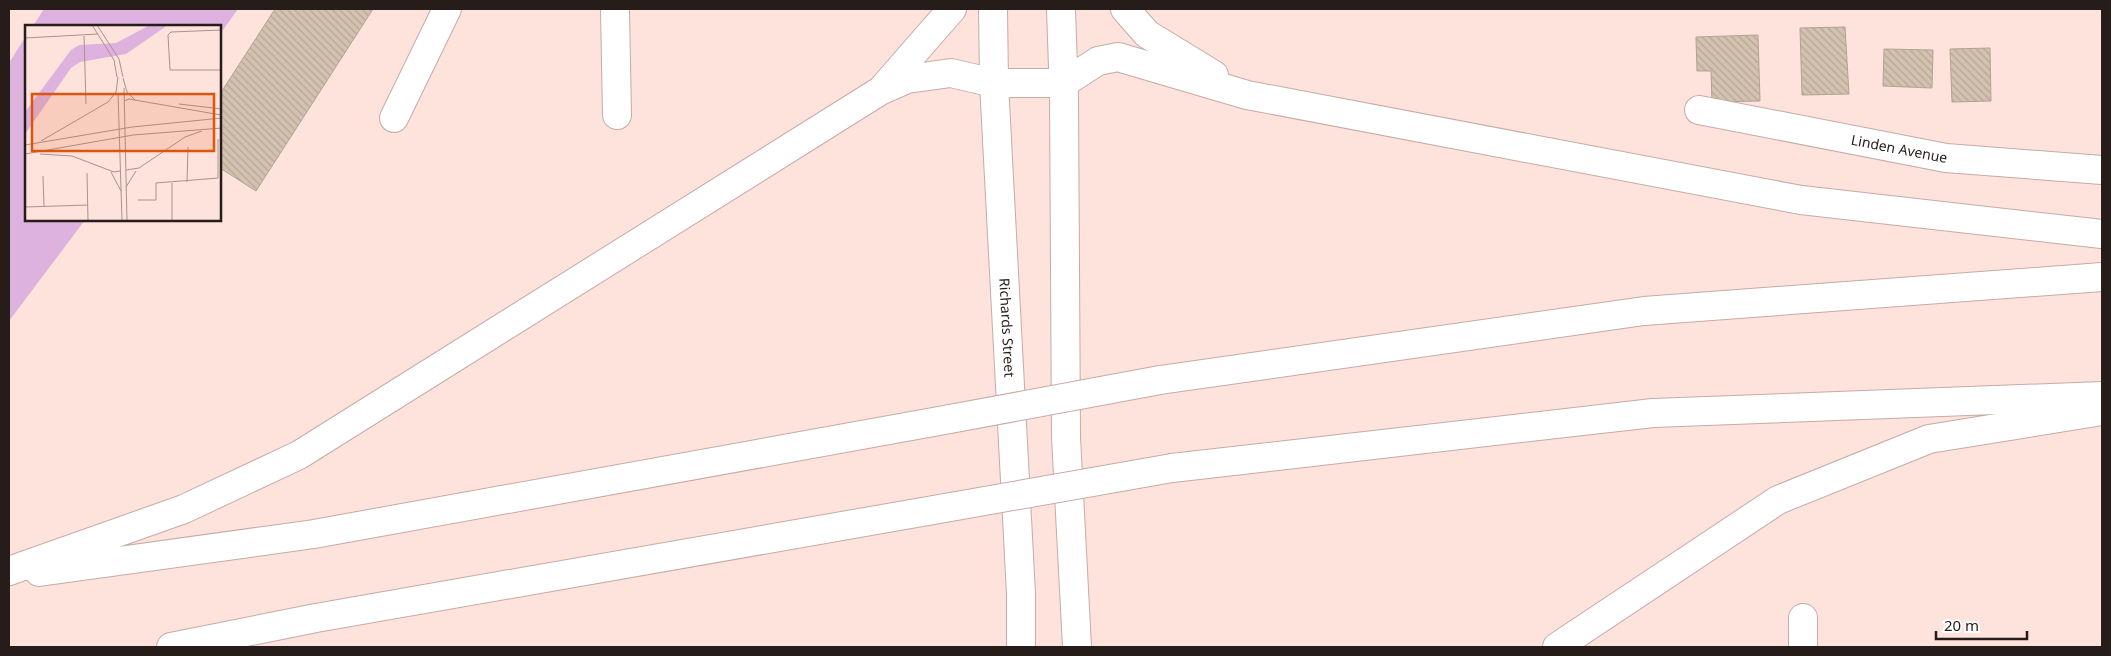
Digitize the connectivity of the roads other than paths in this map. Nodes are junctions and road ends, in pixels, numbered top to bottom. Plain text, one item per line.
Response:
1 (447, 9) edge
2 (615, 9) edge
3 (952, 9) edge
4 (993, 9) edge
5 (1061, 9) edge
6 (1125, 9) edge
7 (994, 83) junction
8 (1064, 83) junction
9 (880, 91) junction
10 (1247, 95) junction
11 (1699, 110) dead end
12 (616, 115) dead end
13 (394, 118) dead end
14 (2102, 170) edge
15 (2102, 234) edge
16 (2102, 277) edge
17 (2102, 396) edge
18 (2102, 412) edge
19 (9, 571) edge
20 (9, 577) edge
21 (1803, 618) dead end
22 (170, 647) edge
23 (1021, 647) edge
24 (1077, 647) edge
25 (1557, 647) edge
26 (1803, 647) edge

1 - 13 main road
2 - 12 main road
3 - 9 main road
4 - 7 main road, Richards Street
5 - 8 main road
6 - 10 main road
7 - 8 main road
7 - 9 main road
7 - 23 main road, Richards Street
8 - 10 main road
8 - 24 main road
9 - 19 main road
10 - 15 main road
11 - 14 main road, Linden Avenue
16 - 20 main road, bridge
17 - 22 main road, bridge
18 - 25 main road
21 - 26 main road

